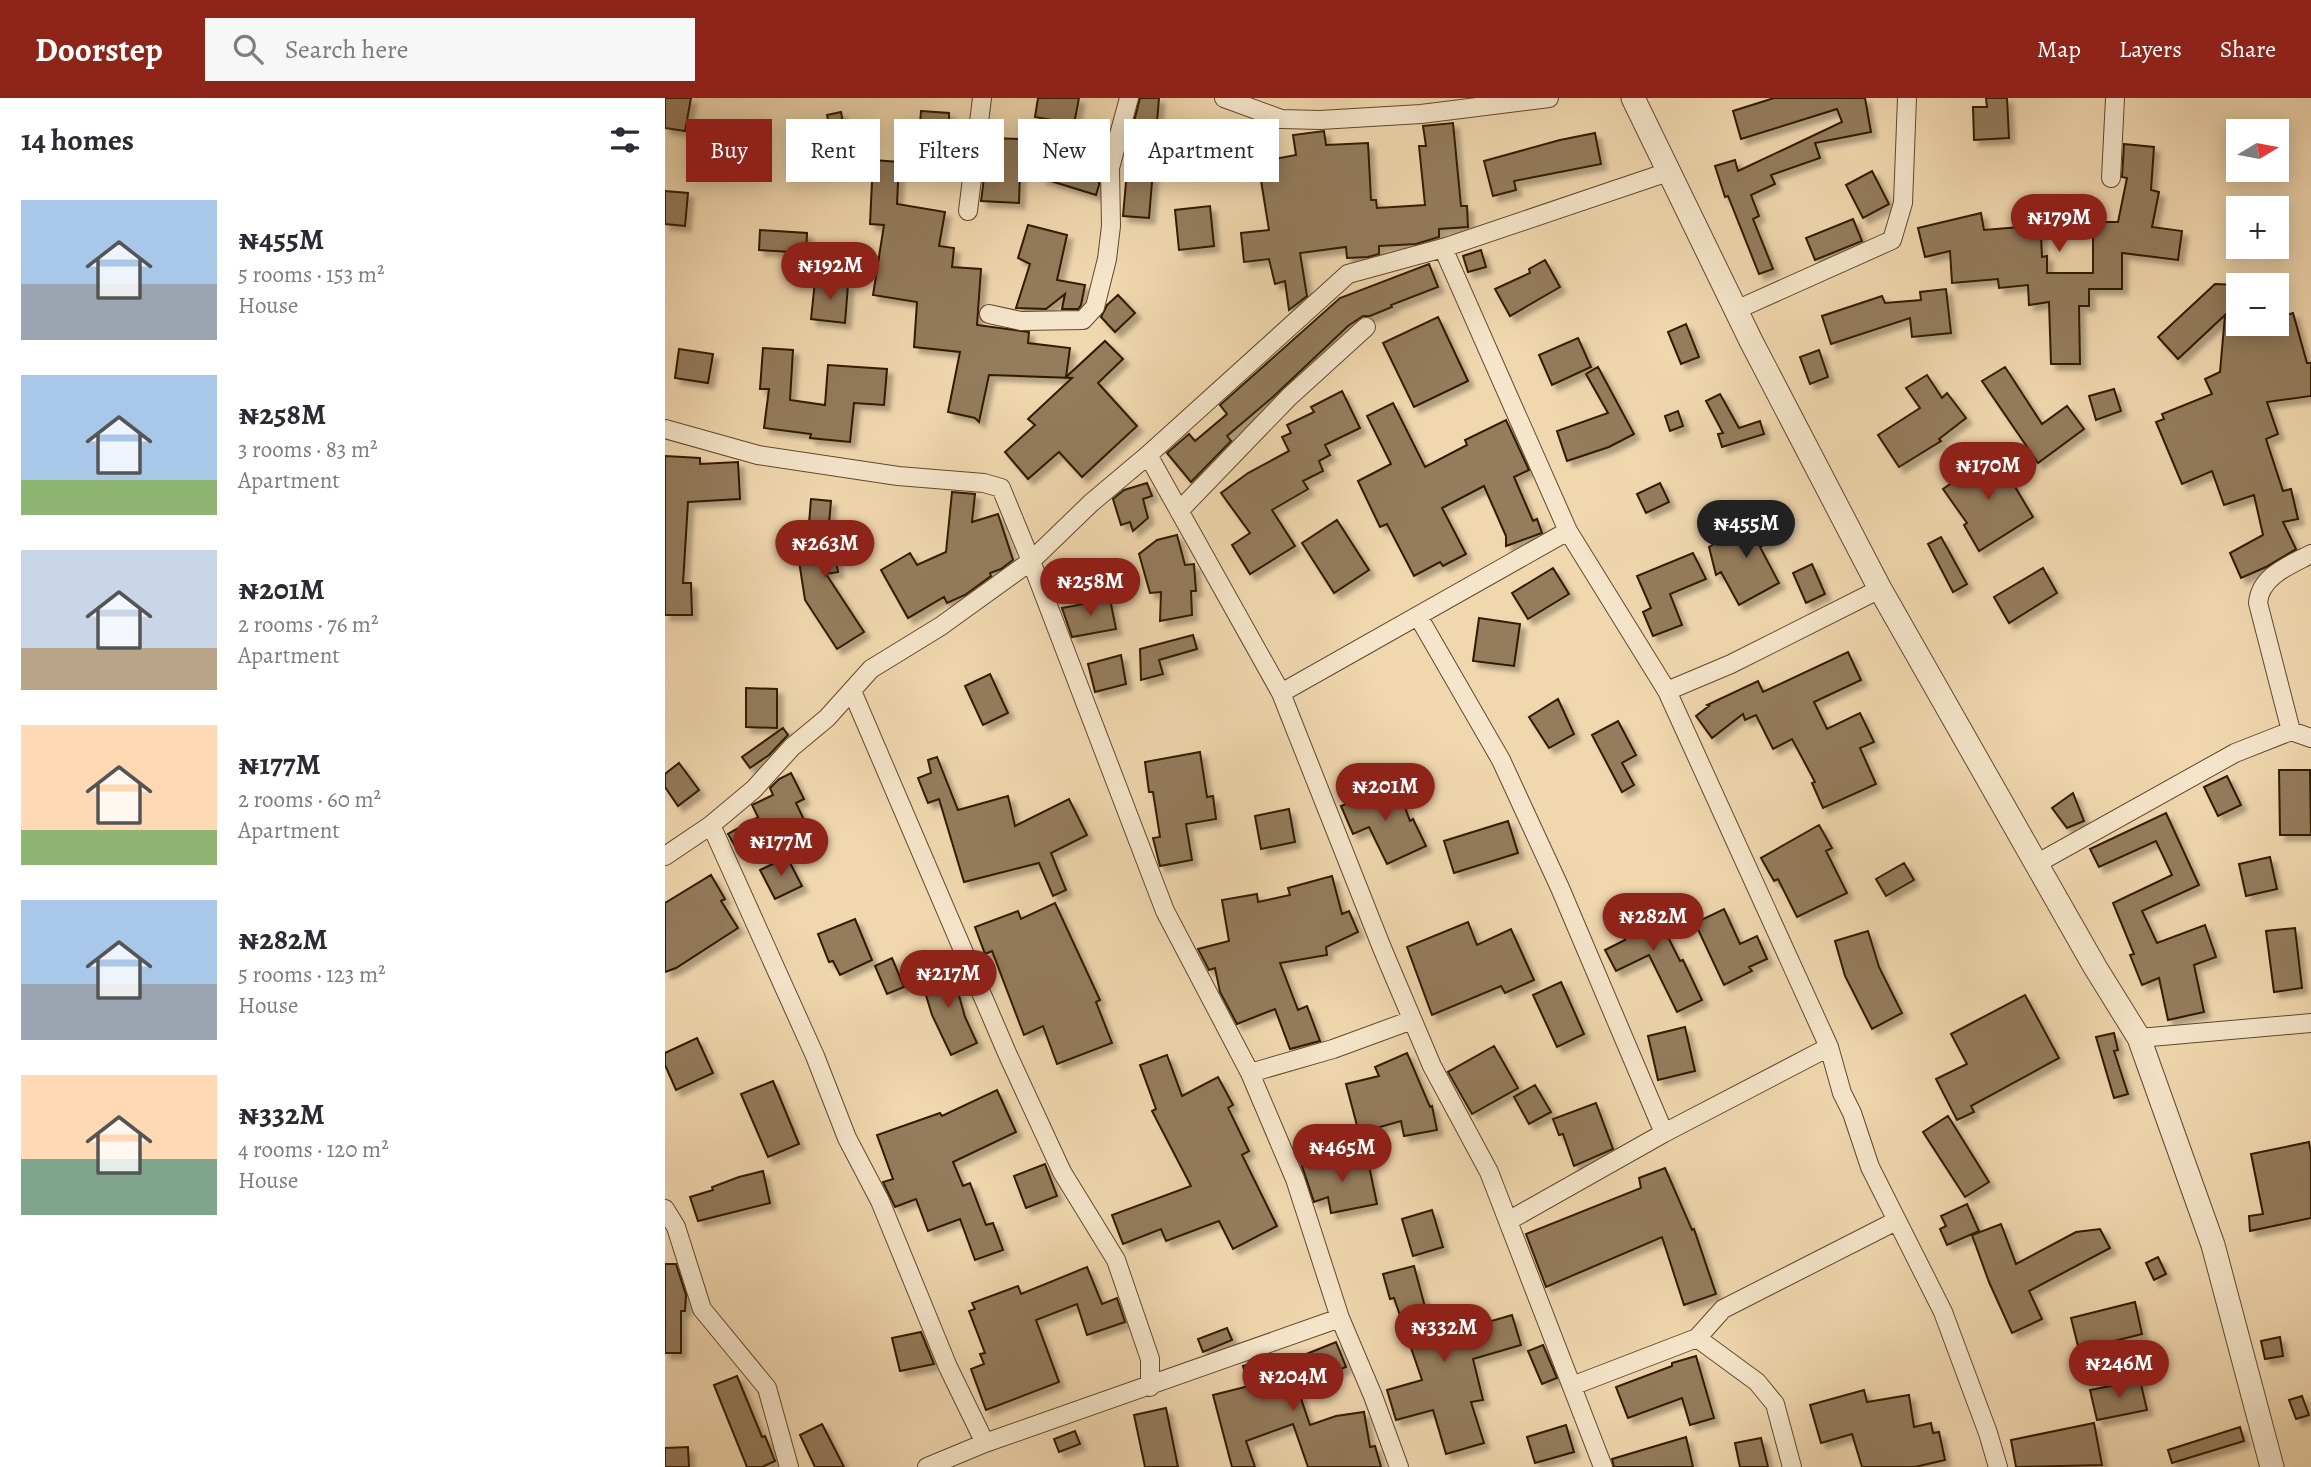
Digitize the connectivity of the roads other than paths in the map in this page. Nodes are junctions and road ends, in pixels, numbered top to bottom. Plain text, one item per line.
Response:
1 (982, 98) edge
2 (1129, 98) edge
3 (1224, 98) edge
4 (1549, 98) edge
5 (1633, 98) edge
6 (1907, 98) edge
7 (2115, 98) edge
8 (1668, 172) junction
9 (2111, 178) dead end
10 (968, 211) dead end
11 (1443, 248) junction
12 (1736, 310) junction
13 (989, 314) dead end
14 (1366, 327) dead end
15 (665, 429) edge
16 (1148, 455) junction
17 (1179, 511) junction
18 (1568, 531) junction
19 (2311, 554) edge
20 (1031, 561) junction
21 (1880, 589) junction
22 (1418, 616) junction
23 (852, 691) junction
24 (1667, 691) junction
25 (1281, 693) junction
26 (2291, 731) junction
27 (2311, 738) edge
28 (711, 825) junction
29 (665, 856) edge
30 (2036, 864) junction
31 (1412, 1020) junction
32 (2311, 1023) edge
33 (2139, 1038) junction
34 (1829, 1047) junction
35 (1250, 1073) junction
36 (1664, 1133) junction
37 (665, 1209) edge
38 (1508, 1221) junction
39 (1896, 1221) junction
40 (1340, 1318) junction
41 (1697, 1338) junction
42 (1572, 1386) junction
43 (1150, 1387) junction
44 (985, 1444) junction
45 (789, 1467) edge
46 (927, 1467) edge
47 (1399, 1467) edge
48 (1602, 1467) edge
49 (1791, 1467) edge
50 (1998, 1467) edge
51 (2272, 1467) edge

1 - 10 street
2 - 13 street
3 - 4 street
5 - 8 street
6 - 12 street
7 - 9 street
8 - 11 street
8 - 12 street
11 - 16 street
11 - 18 street
12 - 21 street
14 - 17 street
15 - 20 street
16 - 17 street
16 - 20 street
17 - 25 street
18 - 22 street
18 - 24 street
19 - 26 street
20 - 23 street
20 - 35 street
21 - 24 street
21 - 30 street
22 - 25 street
22 - 36 street
23 - 28 street
23 - 43 street
24 - 34 street
25 - 31 street
26 - 27 street
26 - 30 street
28 - 29 street
28 - 44 street
30 - 33 street
31 - 35 street
31 - 38 street
32 - 33 street
33 - 51 street
34 - 36 street
34 - 39 street
35 - 40 street
36 - 38 street
37 - 45 street
38 - 42 street
39 - 41 street
39 - 50 street
40 - 43 street
40 - 47 street
41 - 42 street
41 - 49 street
42 - 48 street
43 - 44 street
44 - 46 street

